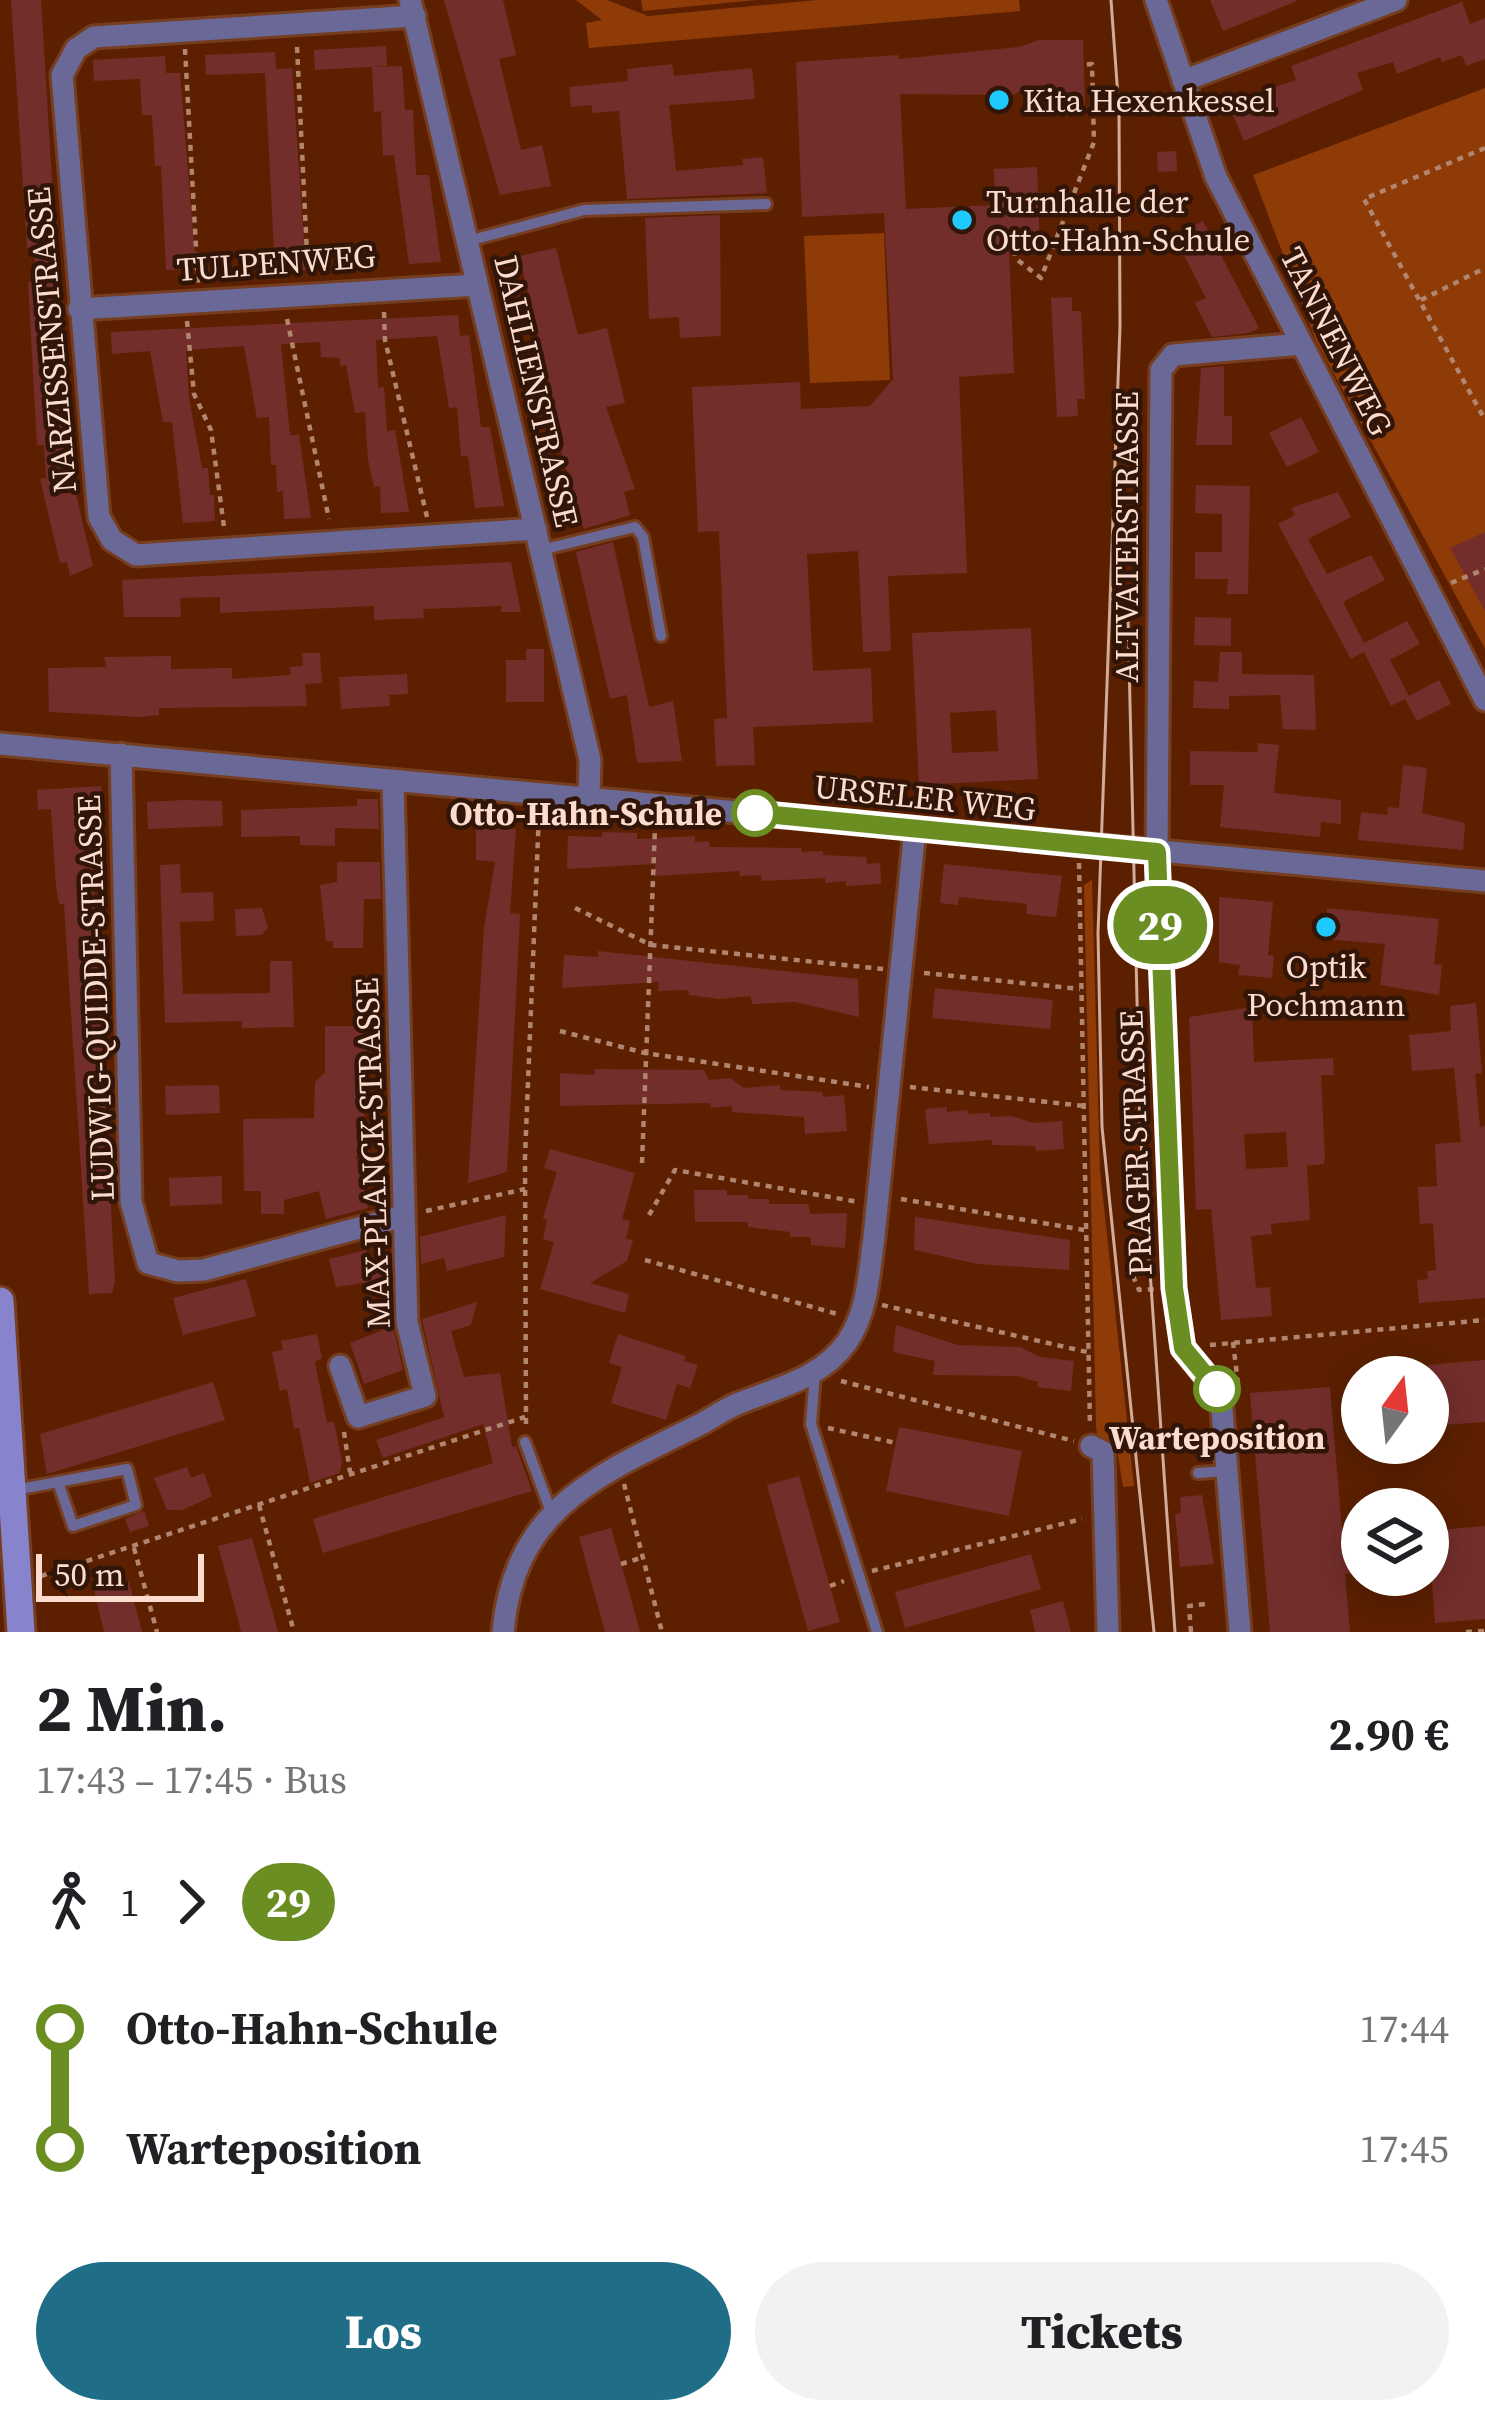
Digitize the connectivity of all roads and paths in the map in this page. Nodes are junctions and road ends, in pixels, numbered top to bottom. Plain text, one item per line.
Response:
1 (1156, 0) edge
2 (1396, 0) edge
3 (413, 8) edge
4 (296, 26) junction
5 (184, 32) junction
6 (1081, 65) dead end
7 (1183, 82) junction
8 (1485, 148) edge
9 (766, 204) dead end
10 (468, 242) junction
11 (1015, 250) dead end
12 (1485, 268) edge
13 (477, 285) junction
14 (382, 288) junction
15 (309, 293) junction
16 (286, 295) junction
17 (1421, 300) junction
18 (192, 301) junction
19 (79, 309) junction
20 (1301, 344) junction
21 (1485, 420) edge
22 (432, 536) junction
23 (538, 540) junction
24 (335, 542) junction
25 (227, 550) junction
26 (1485, 569) edge
27 (1430, 593) junction
28 (661, 636) dead end
29 (1485, 700) edge
30 (0, 744) edge
31 (121, 754) junction
32 (393, 783) junction
33 (540, 798) junction
34 (589, 799) junction
35 (656, 803) junction
36 (916, 829) junction
37 (1079, 845) junction
38 (1157, 852) junction
39 (1485, 881) edge
40 (574, 908) dead end
41 (651, 946) junction
42 (901, 970) junction
43 (1080, 989) junction
44 (560, 1031) dead end
45 (645, 1054) junction
46 (888, 1089) junction
47 (1084, 1106) junction
48 (642, 1163) dead end
49 (525, 1189) junction
50 (877, 1200) junction
51 (650, 1215) dead end
52 (403, 1216) junction
53 (1087, 1231) junction
54 (644, 1260) dead end
55 (0, 1301) edge
56 (861, 1311) junction
57 (1485, 1320) edge
58 (1233, 1342) dead end
59 (1088, 1352) junction
60 (340, 1366) dead end
61 (815, 1374) junction
62 (527, 1416) junction
63 (358, 1417) junction
64 (811, 1424) junction
65 (525, 1442) joint
66 (896, 1443) dead end
67 (1090, 1446) junction
68 (618, 1461) junction
69 (1230, 1471) junction
70 (350, 1472) junction
71 (1198, 1473) dead end
72 (58, 1482) junction
73 (12, 1490) junction
74 (259, 1505) junction
75 (551, 1512) junction
76 (1105, 1514) junction
77 (134, 1547) junction
78 (644, 1557) junction
79 (621, 1564) dead end
80 (859, 1575) junction
81 (18, 1583) junction
82 (1205, 1604) dead end
83 (1485, 1631) edge
84 (21, 1632) edge
85 (157, 1632) edge
86 (294, 1632) edge
87 (503, 1632) edge
88 (662, 1632) edge
89 (877, 1632) edge
90 (1108, 1632) edge
91 (1191, 1632) edge
92 (1240, 1632) edge
93 (1466, 1632) edge

1 - 7 street, TANNENWEG
2 - 7 street
3 - 4 street, NARZISSENSTRASSE
3 - 10 street, DAHLIENSTRASSE
4 - 5 street, NARZISSENSTRASSE
4 - 15 path
5 - 18 path
5 - 19 street, NARZISSENSTRASSE
6 - 11 path
7 - 20 street, TANNENWEG
8 - 17 path
9 - 10 lane
10 - 13 street, DAHLIENSTRASSE
12 - 17 path
13 - 14 street, TULPENWEG
13 - 23 street, DAHLIENSTRASSE
14 - 15 street, TULPENWEG
14 - 22 path
15 - 16 street, TULPENWEG
16 - 18 street, TULPENWEG
16 - 24 path
17 - 21 path
18 - 19 street, TULPENWEG
18 - 25 path
19 - 25 street, NARZISSENSTRASSE
20 - 27 street, TANNENWEG
20 - 38 street, ALTVATERSTRASSE
22 - 23 street, NARZISSENSTRASSE
22 - 24 street, NARZISSENSTRASSE
23 - 28 lane
23 - 34 street, DAHLIENSTRASSE
24 - 25 street, NARZISSENSTRASSE
26 - 27 path
27 - 29 street, TANNENWEG
30 - 31 street, URSELER WEG
31 - 32 street, URSELER WEG
31 - 52 street, LUDWIG-QUIDDE-STRASSE
32 - 33 street, URSELER WEG
32 - 52 street, MAX-PLANCK-STRASSE
33 - 34 street, URSELER WEG
33 - 49 path
34 - 35 street, URSELER WEG
35 - 36 street, URSELER WEG
35 - 41 path
36 - 37 street, URSELER WEG
36 - 42 street
37 - 38 street, URSELER WEG
37 - 43 path
38 - 39 street, URSELER WEG
38 - 69 street, PRAGER STRASSE
40 - 41 path
41 - 42 path
41 - 45 path
42 - 43 path
42 - 46 street
43 - 47 path
44 - 45 path
45 - 46 path
45 - 48 path
46 - 47 path
46 - 50 street
47 - 53 path
49 - 52 path
49 - 62 path
50 - 51 path
50 - 53 path
50 - 56 street
52 - 63 street, MAX-PLANCK-STRASSE
53 - 59 path
54 - 56 path
55 - 73 street
56 - 59 path
56 - 61 street
57 - 58 path
59 - 67 path
60 - 63 street, MAX-PLANCK-STRASSE
61 - 64 lane
61 - 67 path
61 - 68 street
62 - 65 path
62 - 70 path
63 - 70 path
64 - 66 path
64 - 80 lane
65 - 75 lane
67 - 76 street
68 - 75 street
68 - 78 path
69 - 71 lane
69 - 92 street, PRAGER STRASSE
70 - 74 path
72 - 72 lane
72 - 73 lane
73 - 81 street
74 - 77 path
74 - 86 path
75 - 87 street
76 - 80 path
76 - 90 street
77 - 81 path
77 - 85 path
78 - 79 path
78 - 88 path
80 - 89 lane
81 - 84 street
82 - 91 path
83 - 93 path

